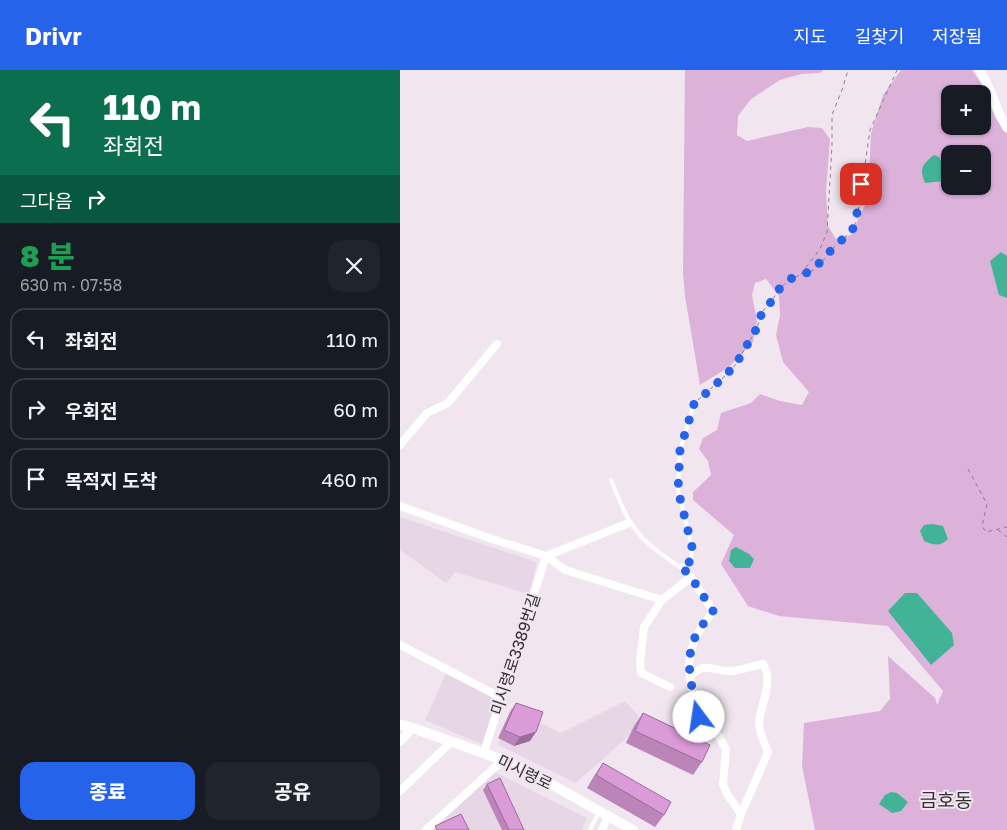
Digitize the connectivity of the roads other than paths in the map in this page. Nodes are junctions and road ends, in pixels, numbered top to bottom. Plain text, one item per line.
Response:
1 (979, 70) edge
2 (1007, 128) edge
3 (497, 344) dead end
4 (694, 404) road end
5 (400, 445) edge
6 (611, 480) dead end
7 (400, 506) edge
8 (630, 523) junction
9 (546, 556) junction
10 (681, 566) junction
11 (691, 577) junction
12 (662, 600) junction
13 (400, 645) edge
14 (690, 676) junction
15 (670, 687) dead end
16 (502, 698) junction
17 (400, 720) edge
18 (405, 726) edge
19 (400, 741) edge
20 (448, 745) dead end
21 (484, 752) junction
22 (503, 760) junction
23 (400, 791) edge
24 (741, 814) junction
25 (604, 815) junction
26 (426, 830) edge
27 (590, 830) edge
28 (602, 830) edge
29 (633, 830) edge
30 (736, 830) edge

1 - 2 street
3 - 5 street
4 - 10 lane
6 - 8 lane
7 - 9 street
8 - 9 street
8 - 10 lane
9 - 12 street
9 - 16 street, 미시령로3389번길
10 - 11 lane
11 - 12 street
11 - 14 street
12 - 15 street
13 - 16 street
14 - 24 street
14 - 24 street
16 - 21 street, 미시령로3389번길
17 - 18 main road, 미시령로
18 - 19 street
18 - 21 main road, 미시령로
20 - 23 street
21 - 22 main road, 미시령로
22 - 25 main road, 미시령로
22 - 26 street
24 - 30 street
25 - 27 lane
25 - 28 street
25 - 29 main road, 미시령로

